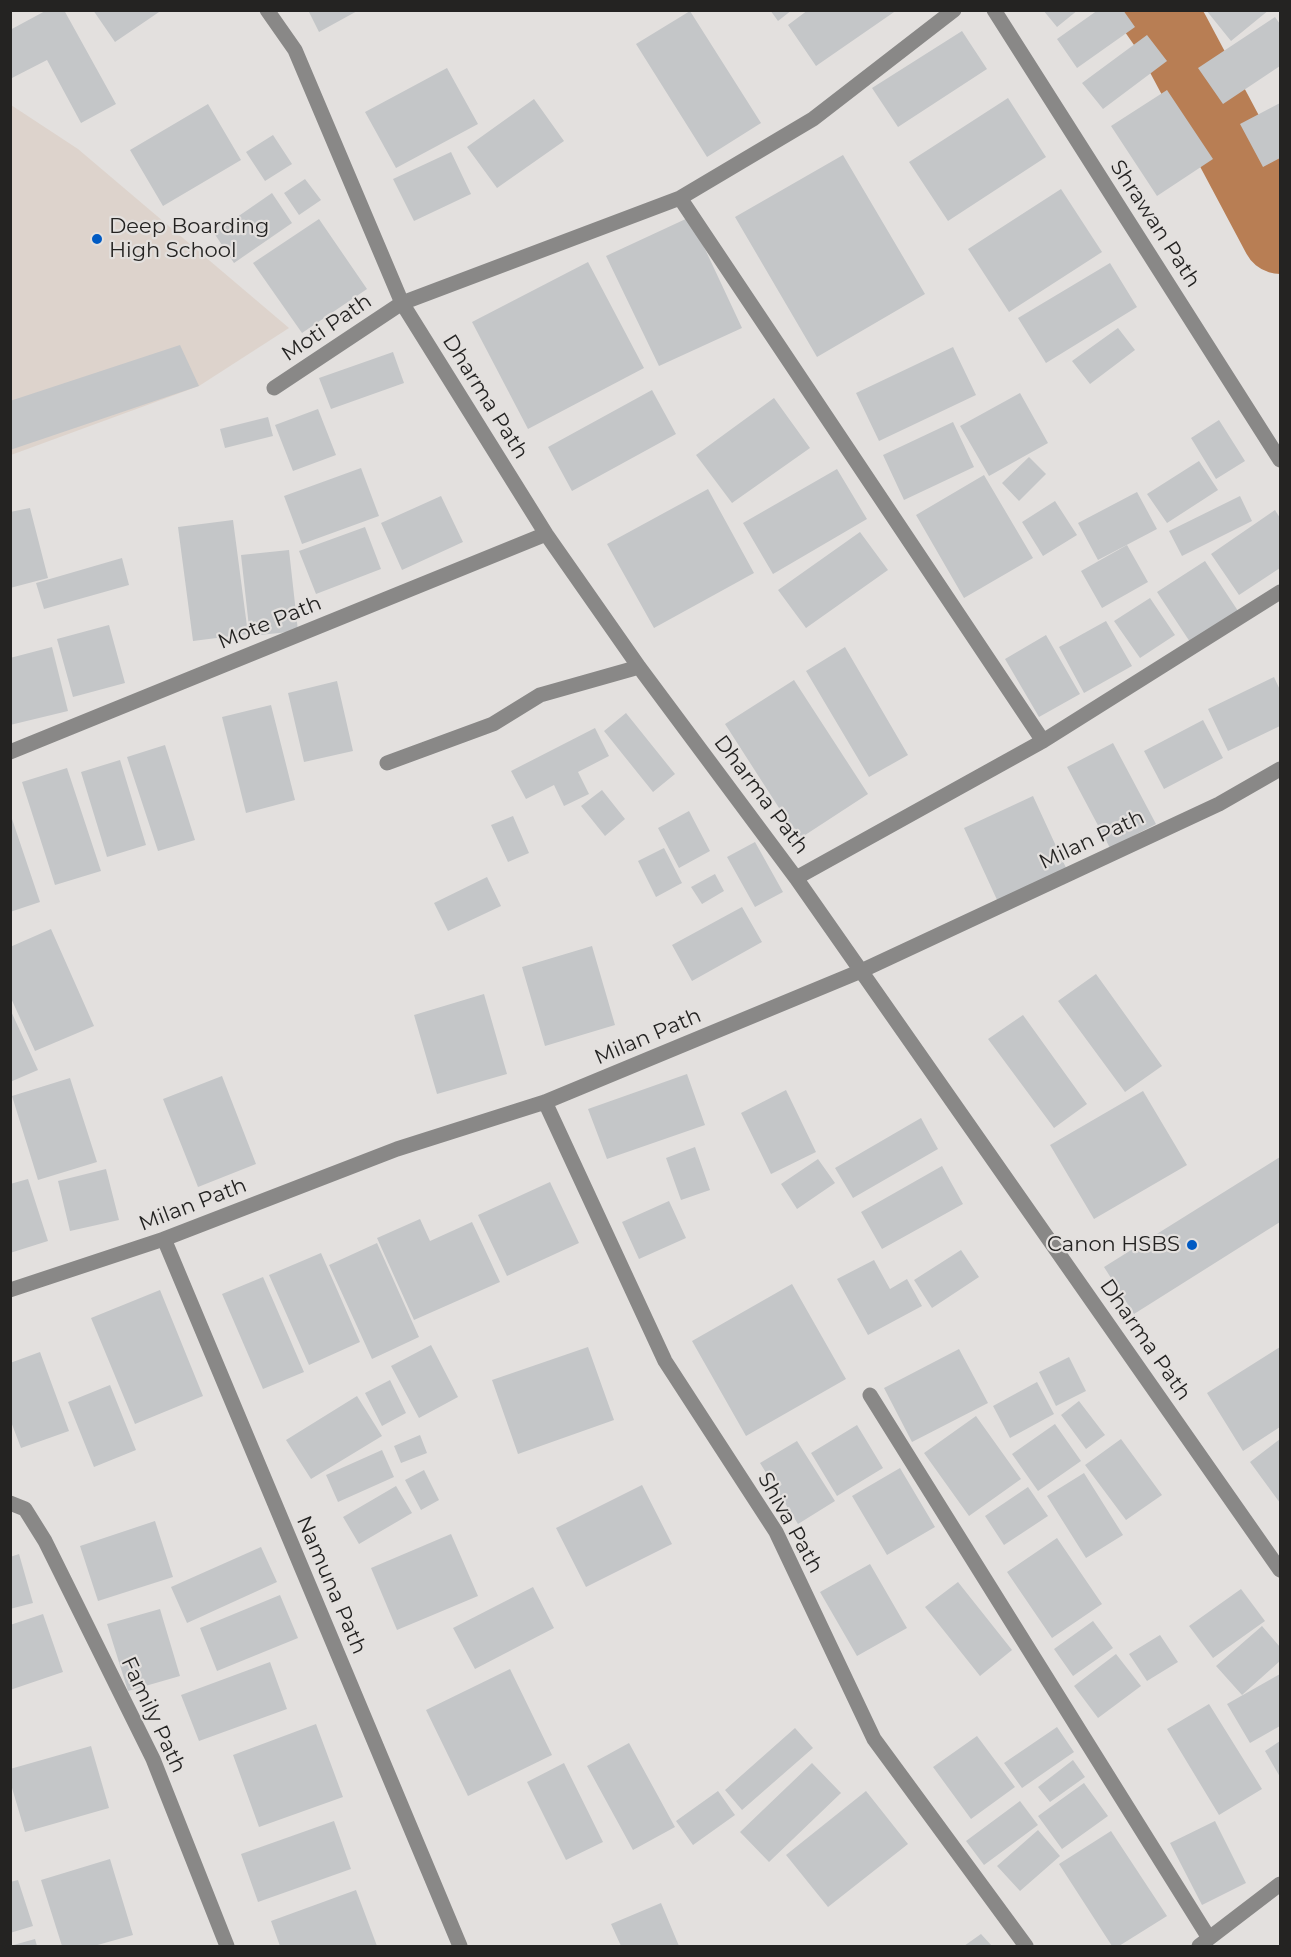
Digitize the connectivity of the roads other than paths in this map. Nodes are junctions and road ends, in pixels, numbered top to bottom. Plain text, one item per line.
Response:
1 (267, 10) edge
2 (954, 10) edge
3 (994, 10) edge
4 (680, 198) junction
5 (402, 303) junction
6 (274, 388) dead end
7 (1281, 460) edge
8 (546, 534) junction
9 (1281, 591) edge
10 (639, 667) junction
11 (1043, 741) junction
12 (10, 752) edge
13 (387, 763) dead end
14 (1281, 769) edge
15 (796, 878) junction
16 (861, 971) junction
17 (545, 1102) junction
18 (164, 1239) junction
19 (10, 1290) edge
20 (870, 1395) dead end
21 (10, 1503) edge
22 (1281, 1570) edge
23 (1281, 1884) edge
24 (1204, 1942) edge
25 (227, 1947) edge
26 (460, 1947) edge
27 (1026, 1947) edge

1 - 5 street, Dharma Path
2 - 4 street, Moti Path
3 - 7 street, Shrawan Path
4 - 5 street, Moti Path
4 - 11 street
5 - 6 street, Moti Path
5 - 8 street, Dharma Path
8 - 10 street, Dharma Path
8 - 12 street, Mote Path
9 - 11 street
10 - 13 street
10 - 15 street, Dharma Path
11 - 15 street
14 - 16 street, Milan Path
15 - 16 street, Dharma Path
16 - 17 street, Milan Path
16 - 22 street, Dharma Path
17 - 18 street, Milan Path
17 - 27 street, Shiva Path
18 - 19 street, Milan Path
18 - 26 street, Namuna Path
20 - 24 street
21 - 25 street, Family Path
23 - 24 street

